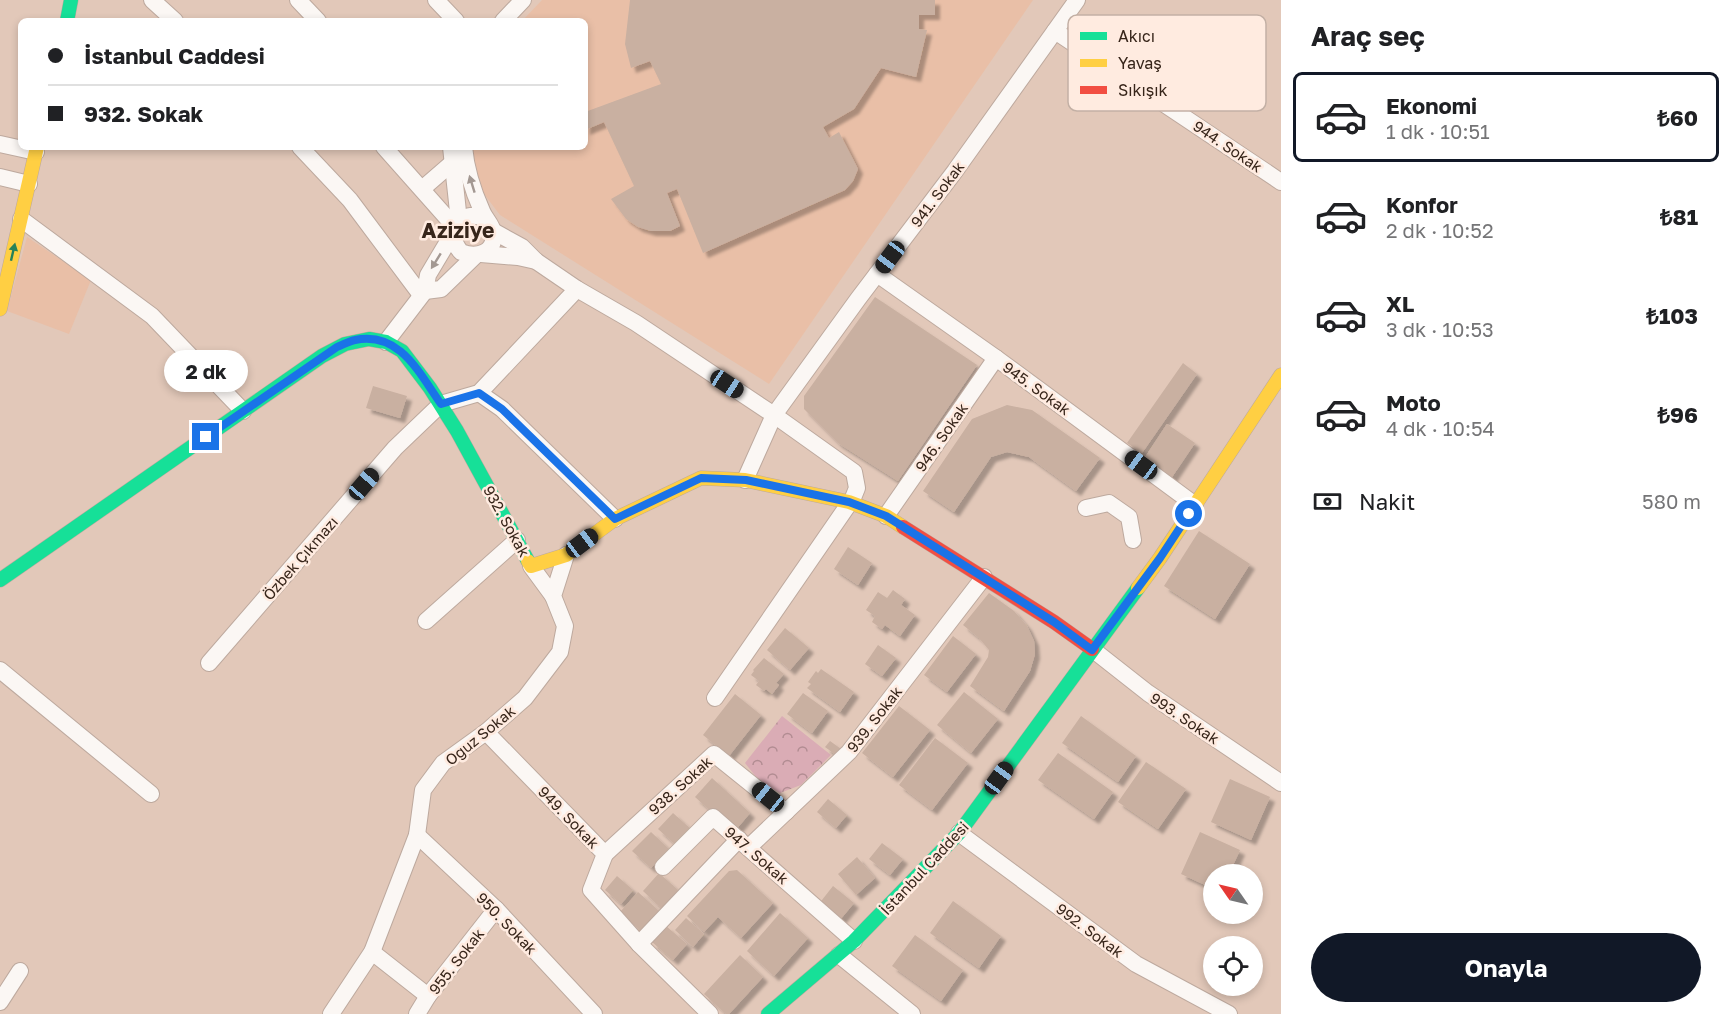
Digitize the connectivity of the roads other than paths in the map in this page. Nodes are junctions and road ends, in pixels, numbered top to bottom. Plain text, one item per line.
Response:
1 (71, 0) edge
2 (152, 0) edge
3 (298, 0) edge
4 (436, 0) edge
5 (523, 0) edge
6 (1077, 0) edge
7 (68, 18) edge
8 (172, 18) edge
9 (315, 18) edge
10 (453, 18) edge
11 (506, 18) edge
12 (1055, 31) junction
13 (1068, 40) edge
14 (1175, 111) edge
15 (0, 144) edge
16 (18, 147) edge
17 (37, 150) edge
18 (303, 150) edge
19 (387, 150) edge
20 (465, 150) edge
21 (451, 155) edge
22 (0, 177) edge
23 (1281, 182) edge
24 (29, 184) junction
25 (422, 189) junction
26 (21, 219) junction
27 (489, 225) junction
28 (456, 227) junction
29 (478, 255) junction
30 (536, 261) junction
31 (877, 274) junction
32 (577, 289) junction
33 (423, 293) junction
34 (0, 309) edge
35 (386, 342) junction
36 (996, 358) junction
37 (1278, 386) edge
38 (479, 393) junction
39 (441, 404) junction
40 (243, 411) junction
41 (774, 415) junction
42 (746, 480) junction
43 (849, 502) junction
44 (1195, 505) junction
45 (1086, 508) dead end
46 (886, 516) junction
47 (615, 519) junction
48 (517, 540) junction
49 (1133, 540) dead end
50 (566, 555) junction
51 (531, 566) junction
52 (984, 577) junction
53 (0, 580) edge
54 (553, 596) junction
55 (426, 621) dead end
56 (1092, 650) junction
57 (209, 663) dead end
58 (0, 670) edge
59 (715, 698) dead end
60 (486, 732) junction
61 (1281, 783) edge
62 (152, 794) dead end
63 (786, 812) junction
64 (959, 834) junction
65 (417, 835) junction
66 (744, 843) junction
67 (605, 854) junction
68 (663, 867) dead end
69 (496, 909) junction
70 (854, 941) junction
71 (639, 944) junction
72 (372, 952) junction
73 (839, 955) junction
74 (20, 971) dead end
75 (428, 996) junction
76 (0, 1002) edge
77 (777, 1011) edge
78 (1223, 1013) edge
79 (331, 1014) edge
80 (417, 1014) edge
81 (592, 1014) edge
82 (710, 1014) edge
83 (912, 1014) edge

1 - 7 street
2 - 8 street
3 - 9 street
4 - 10 street
5 - 11 street
6 - 12 street, 941. Sokak
12 - 13 street, 944. Sokak
12 - 31 street, 941. Sokak
14 - 23 street, 944. Sokak
15 - 16 street
17 - 24 street
18 - 33 street
19 - 25 street
27 -> 20 street
21 - 25 street
21 - 28 street
22 - 24 street
24 - 26 street
25 - 28 street
34 -> 26 street
26 - 40 street
27 - 28 street
27 - 29 street
27 - 30 street
28 - 29 street
28 -> 33 street
29 - 30 street
29 - 33 street
30 - 32 street
31 - 36 street, 945. Sokak
31 - 41 street, 941. Sokak
32 - 38 street
32 - 41 street
33 - 35 street
35 - 39 street, 932. Sokak
35 - 40 street
36 - 44 street, 945. Sokak
36 - 46 street, 946. Sokak
37 - 44 street, İstanbul Caddesi
38 - 39 street, Özbek Çıkmazı
38 - 47 street
39 - 48 street, 932. Sokak
39 - 57 street, Özbek Çıkmazı
40 - 53 street
41 - 42 street, 941. Sokak
41 - 43 street
42 - 43 street, 932. Sokak
42 - 47 street, 932. Sokak
43 - 46 street, 932. Sokak
43 - 59 street
44 - 56 street, İstanbul Caddesi
45 - 49 street
46 - 52 street, 932. Sokak
47 - 50 street, 932. Sokak
48 - 51 street, 932. Sokak
48 - 55 street
50 - 51 street, 932. Sokak
50 - 54 street
51 - 54 street, Oğuz Sokak
52 - 56 street, 932. Sokak
52 - 63 street, 939. Sokak
54 - 60 street, Oğuz Sokak
56 - 61 street, 993. Sokak
56 - 64 street, İstanbul Caddesi
58 - 62 street
60 - 65 street, Oğuz Sokak
60 - 67 street, 949. Sokak
63 - 66 street, 939. Sokak
63 - 67 street, 938. Sokak
64 - 70 street, İstanbul Caddesi
64 - 78 street, 992. Sokak
65 - 69 street, 950. Sokak
65 - 72 street, Oğuz Sokak
66 - 68 street, 947. Sokak
66 - 70 street, 947. Sokak
66 - 71 street, 939. Sokak
67 - 71 street, 949. Sokak
69 - 75 street, 955. Sokak
69 - 81 street, 950. Sokak
70 - 73 street, İstanbul Caddesi
71 - 82 street, 949. Sokak
72 - 75 street
72 - 79 street, Oğuz Sokak
73 - 77 street, İstanbul Caddesi
73 - 83 street
74 - 76 street
75 - 80 street, 955. Sokak

